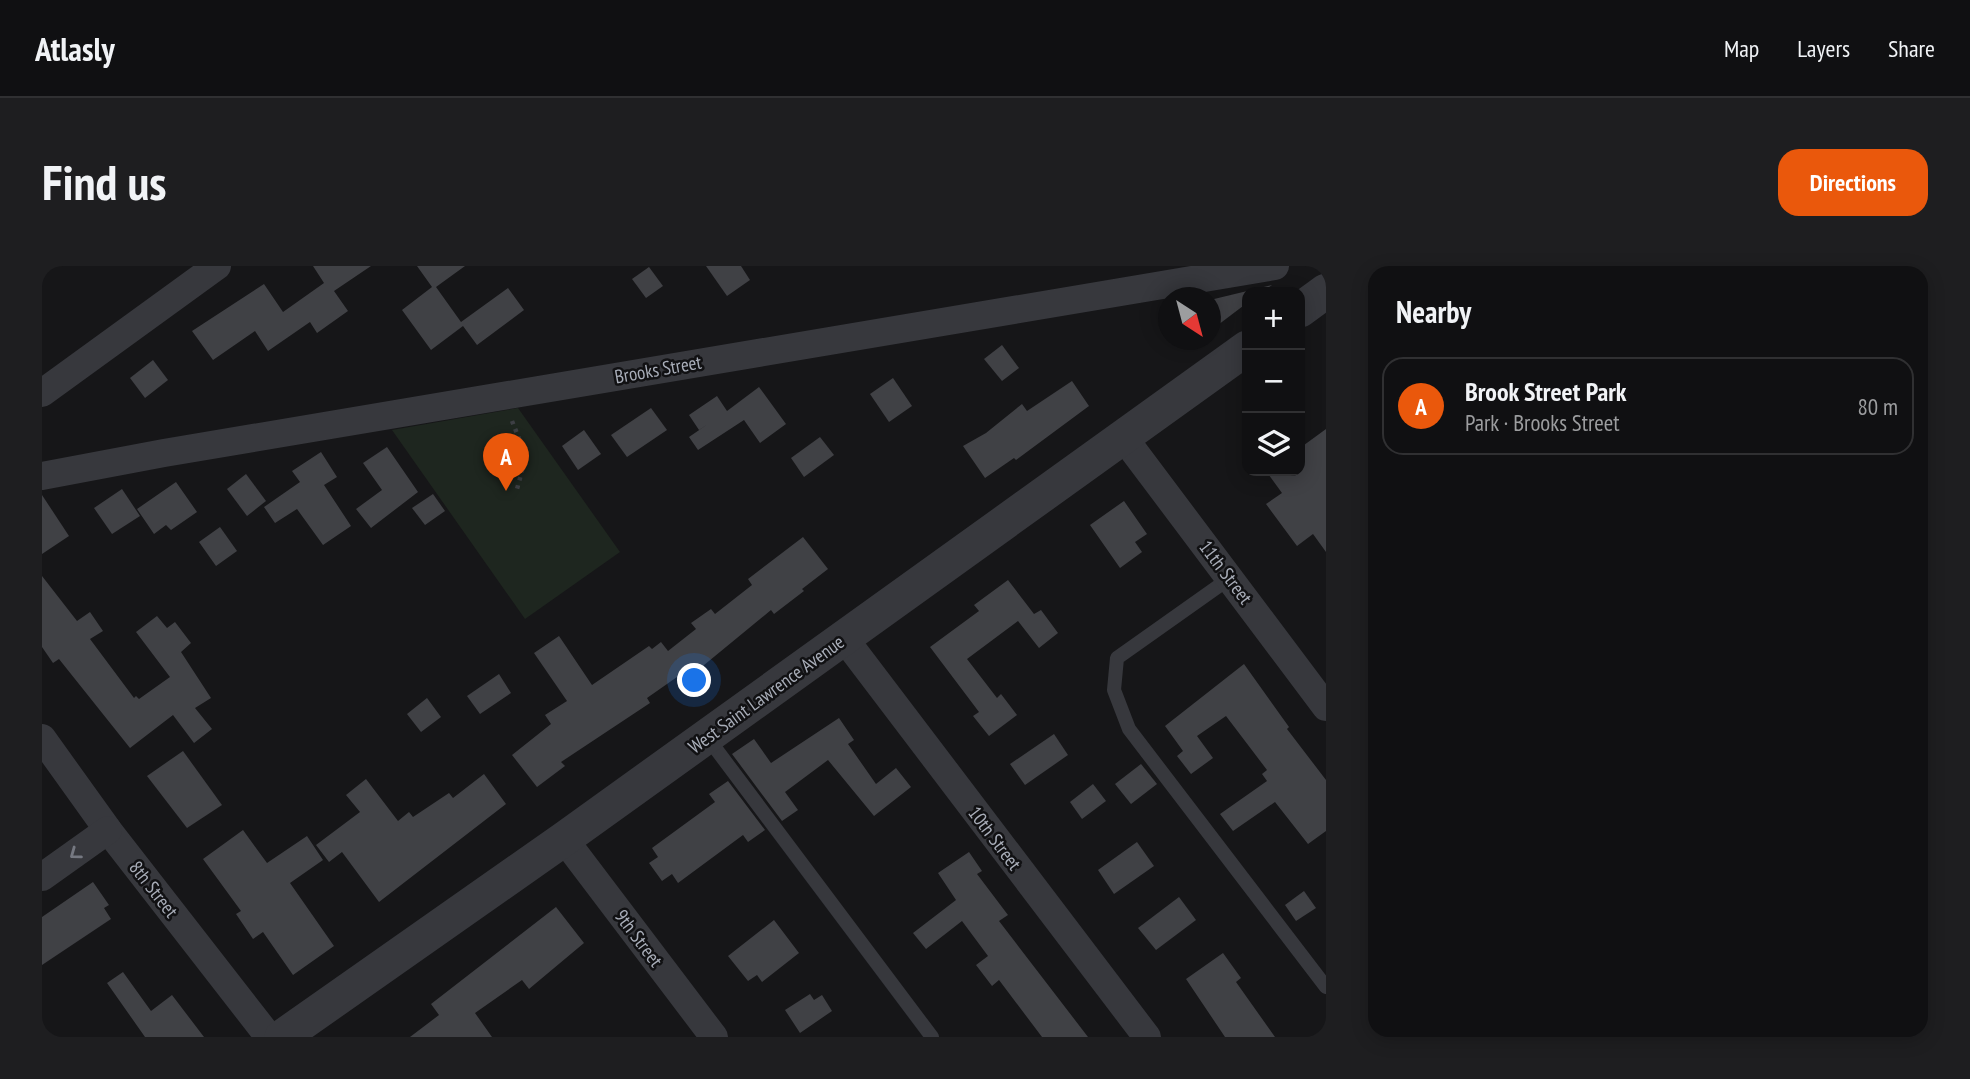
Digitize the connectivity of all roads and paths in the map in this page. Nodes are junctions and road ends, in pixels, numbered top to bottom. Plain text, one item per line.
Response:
1 (217, 266) edge
2 (1275, 266) edge
3 (1326, 291) edge
4 (1305, 306) edge
5 (1244, 350) edge
6 (42, 393) edge
7 (512, 421) dead end
8 (1125, 438) junction
9 (42, 476) edge
10 (517, 489) dead end
11 (1230, 578) junction
12 (844, 638) junction
13 (1326, 707) edge
14 (706, 737) junction
15 (42, 738) edge
16 (108, 830) junction
17 (564, 839) junction
18 (42, 877) edge
19 (1326, 987) edge
20 (269, 1037) edge
21 (282, 1037) edge
22 (714, 1037) edge
23 (932, 1037) edge
24 (1147, 1037) edge

1 - 6 street
2 - 9 street, Brooks Street
3 - 4 street
5 - 8 street, West Saint Lawrence Avenue
7 - 10 path
8 - 11 street, 11th Street
8 - 12 street, West Saint Lawrence Avenue
11 - 13 street, 11th Street
11 - 19 lane
12 - 14 street, West Saint Lawrence Avenue
12 - 24 street, 10th Street
14 - 17 street, West Saint Lawrence Avenue
14 - 23 lane
15 - 16 street, 8th Street
16 -> 18 street
16 - 20 street, 8th Street
17 - 21 street, West Saint Lawrence Avenue
17 - 22 street, 9th Street

